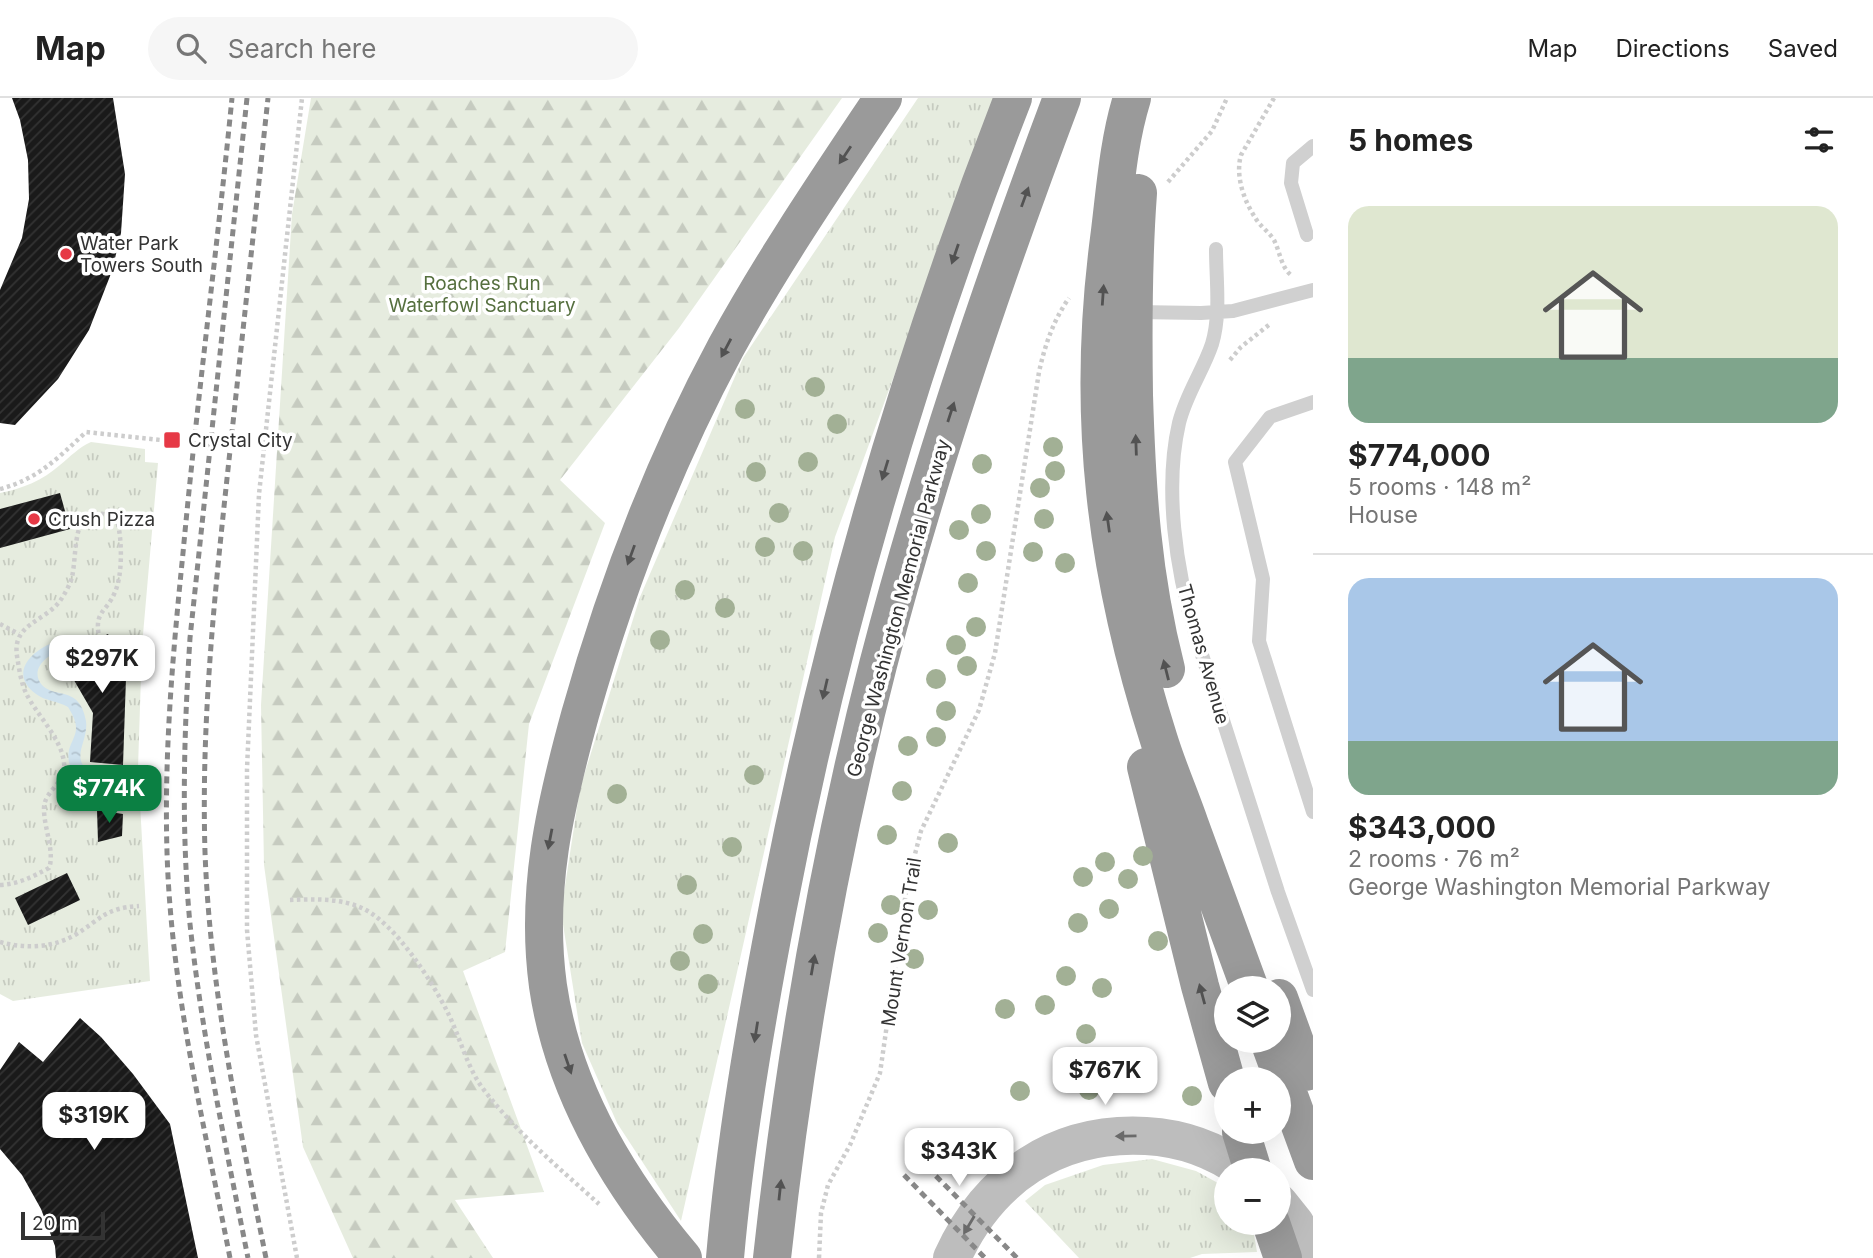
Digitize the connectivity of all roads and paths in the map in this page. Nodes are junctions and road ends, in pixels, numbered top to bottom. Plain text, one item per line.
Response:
1 (302, 98) edge
2 (883, 98) edge
3 (1013, 98) edge
4 (1062, 98) edge
5 (1132, 98) edge
6 (1146, 98) edge
7 (1227, 98) edge
8 (1274, 98) edge
9 (1212, 131) dead end
10 (1313, 146) edge
11 (1307, 235) dead end
12 (1216, 249) dead end
13 (1294, 277) dead end
14 (1313, 290) edge
15 (1133, 312) junction
16 (1217, 313) junction
17 (1313, 402) edge
18 (170, 441) dead end
19 (1024, 464) dead end
20 (0, 489) edge
21 (1119, 589) junction
22 (0, 624) edge
23 (19, 634) junction
24 (99, 636) dead end
25 (117, 768) dead end
26 (63, 776) junction
27 (1313, 812) edge
28 (0, 885) edge
29 (290, 900) dead end
30 (139, 906) dead end
31 (0, 942) edge
32 (1245, 976) edge
33 (1271, 976) edge
34 (1313, 990) edge
35 (1291, 1030) edge
36 (1273, 1053) edge
37 (1223, 1067) edge
38 (1313, 1090) edge
39 (1224, 1158) edge
40 (1313, 1161) edge
41 (603, 1208) dead end
42 (1291, 1218) edge
43 (1275, 1235) edge
44 (726, 1251) edge
45 (1313, 1255) edge
46 (297, 1258) edge
47 (683, 1258) edge
48 (772, 1258) edge
49 (819, 1258) edge
50 (952, 1258) edge
51 (1283, 1258) edge

1 - 46 path
2 -> 47 highway
3 -> 44 highway
48 -> 4 highway, George Washington Memorial Parkway
21 -> 5 highway
6 - 15 highway
7 - 9 path
8 - 13 path
10 - 11 lane
12 - 16 lane, Thomas Avenue
14 - 16 lane
15 - 16 lane
33 -> 15 highway
16 - 34 lane, Thomas Avenue
17 - 27 lane
18 - 20 path
19 - 49 path, Mount Vernon Trail
21 - 32 highway
37 -> 21 highway
22 - 23 path
23 - 24 path
23 - 26 path
25 - 26 path
26 - 28 path
29 - 41 path
30 - 31 path
35 - 38 highway
36 - 40 highway
39 -> 50 main road
42 - 45 main road
43 - 51 highway

